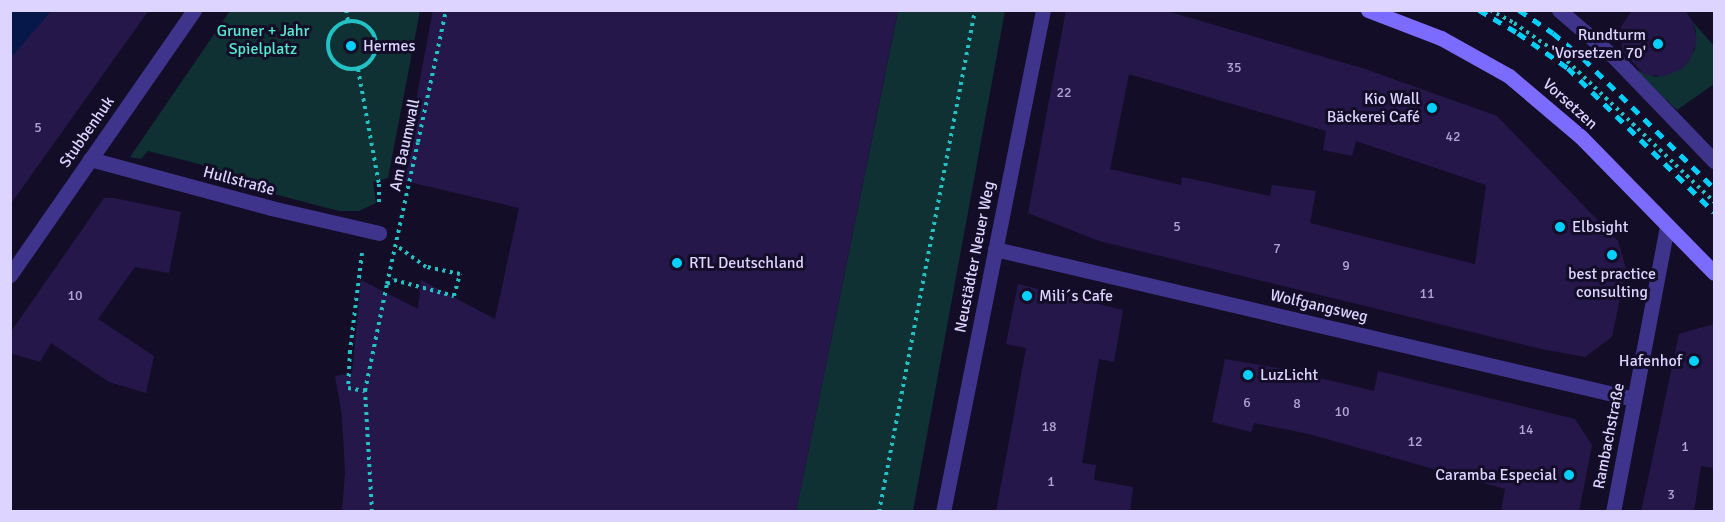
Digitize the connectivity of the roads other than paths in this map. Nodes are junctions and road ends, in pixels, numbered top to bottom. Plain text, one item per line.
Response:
1 (194, 10) edge
2 (1043, 10) edge
3 (1368, 10) edge
4 (1559, 10) edge
5 (90, 159) junction
6 (1714, 161) edge
7 (1667, 225) junction
8 (372, 232) road end
9 (995, 249) junction
10 (1714, 273) edge
11 (10, 275) edge
12 (1634, 399) junction
13 (943, 512) edge
14 (1613, 512) edge

1 - 5 street, Stubbenhuk
2 - 9 street, Neustädter Neuer Weg
3 - 7 main road, Vorsetzen
4 - 6 street
5 - 8 street, Hullstraße
5 - 11 street, Stubbenhuk
7 - 10 main road, Vorsetzen
7 - 12 street, Rambachstraße
9 - 12 street, Wolfgangsweg
9 - 13 street, Neustädter Neuer Weg
12 - 14 street, Rambachstraße

